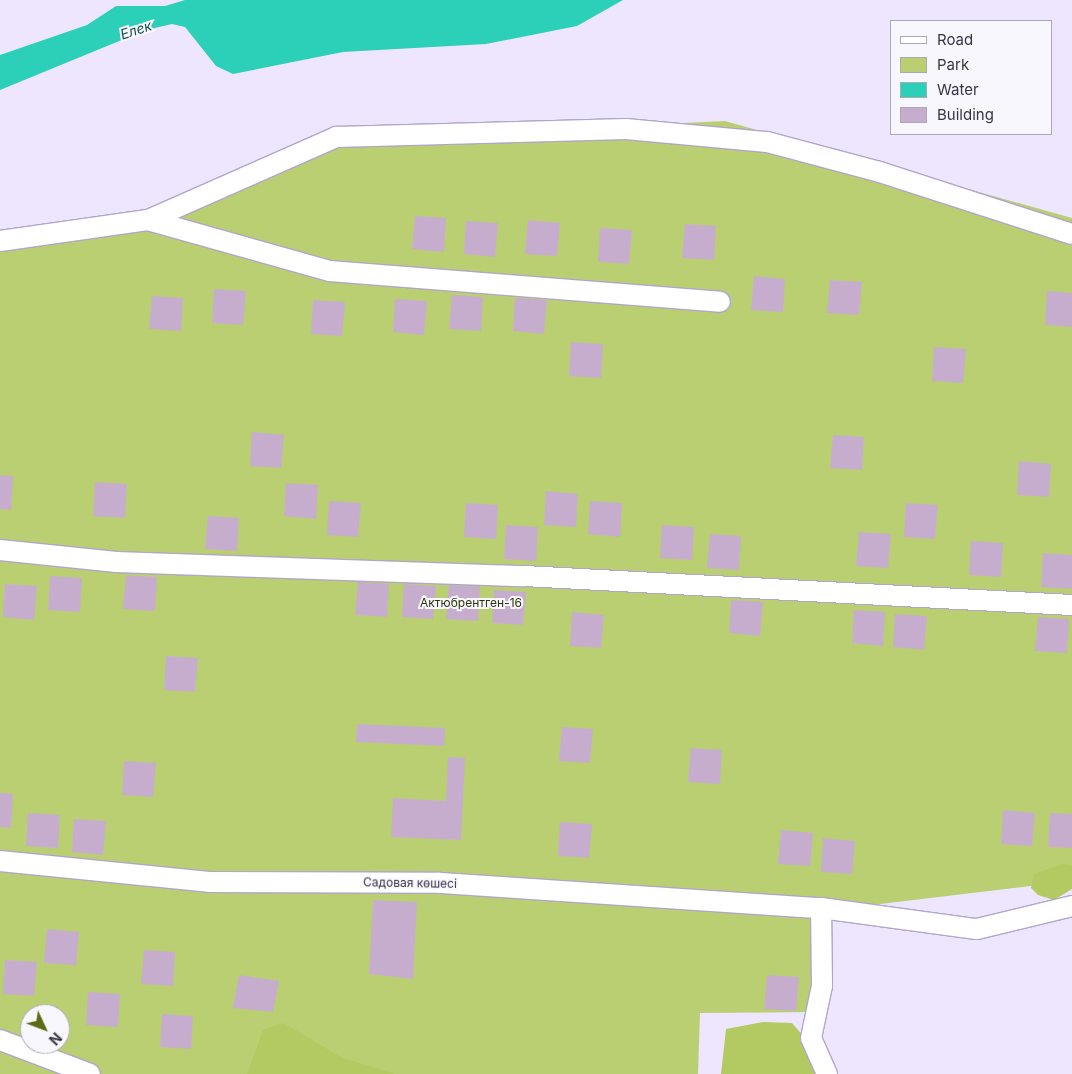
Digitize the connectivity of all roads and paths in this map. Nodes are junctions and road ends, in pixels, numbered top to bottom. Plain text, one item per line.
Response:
1 (148, 220) junction
2 (1072, 234) edge
3 (0, 241) edge
4 (720, 302) dead end
5 (0, 550) edge
6 (1072, 605) edge
7 (0, 862) edge
8 (1072, 906) edge
9 (821, 908) junction
10 (0, 1040) edge
11 (90, 1074) edge
12 (827, 1074) edge

1 - 2 lane
1 - 3 lane
1 - 4 lane
5 - 6 lane
7 - 9 lane, Садовая көшесі
8 - 9 lane, Садовая көшесі
9 - 12 lane
10 - 11 lane

